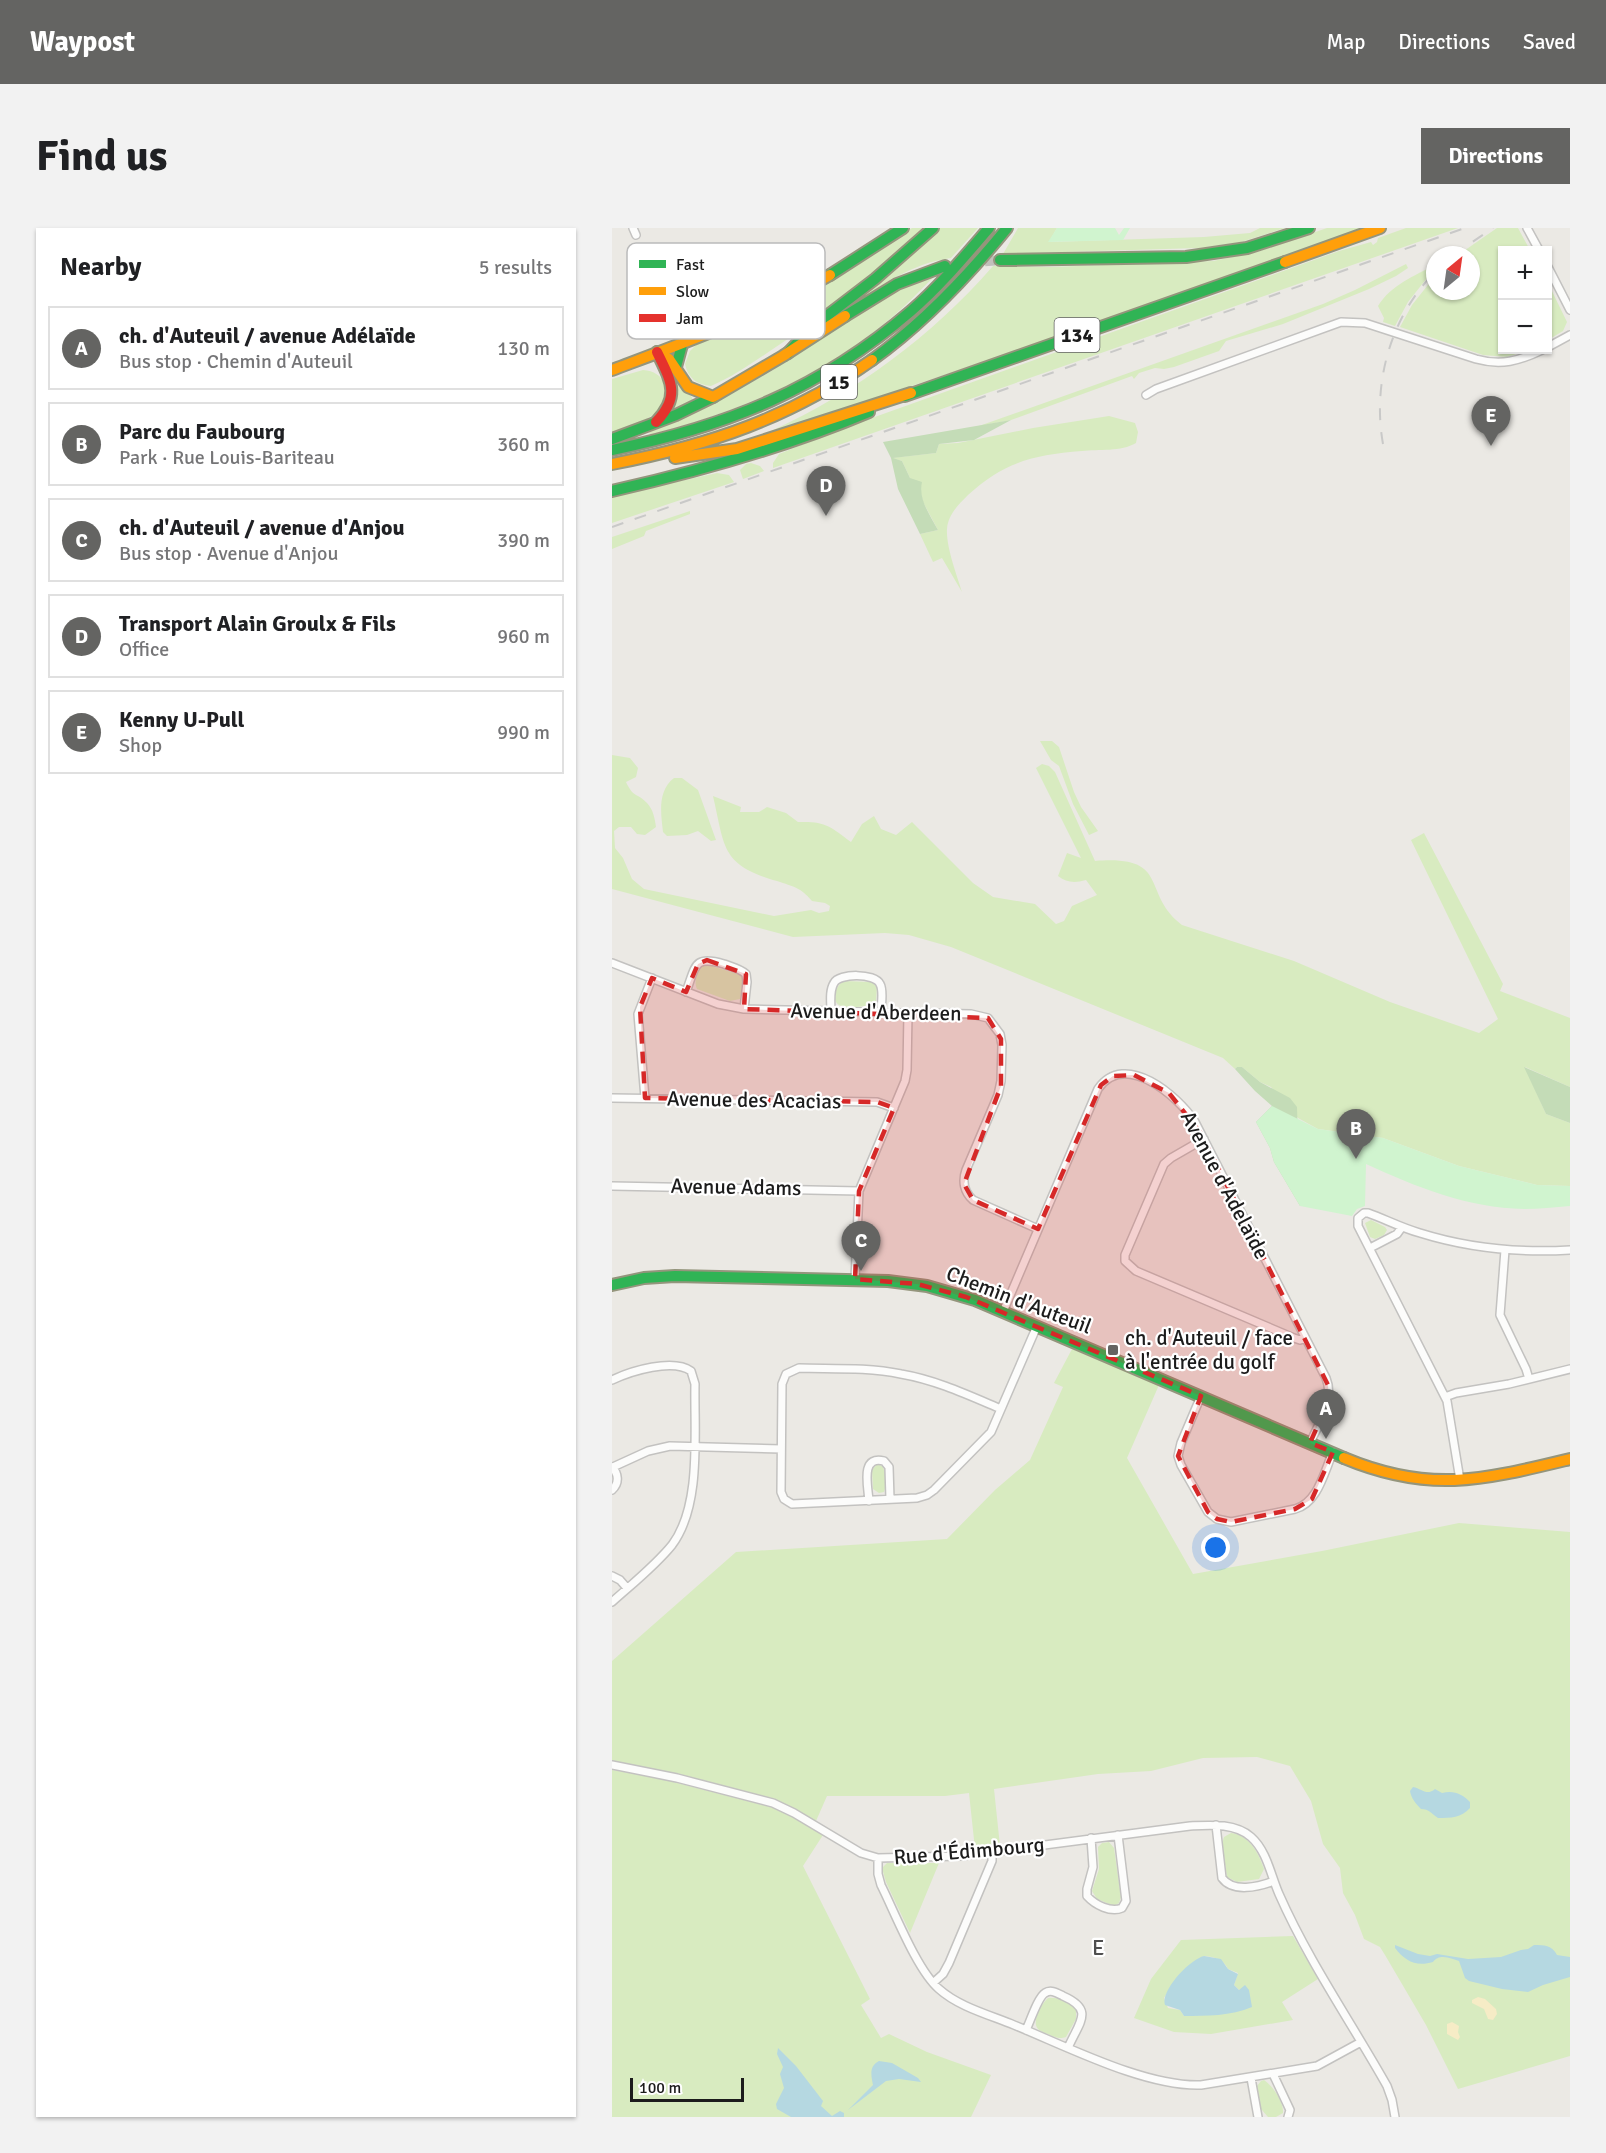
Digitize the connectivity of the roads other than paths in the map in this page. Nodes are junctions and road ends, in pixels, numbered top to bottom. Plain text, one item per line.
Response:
1 (903, 228) edge
2 (933, 228) edge
3 (989, 228) edge
4 (1007, 228) edge
5 (1309, 228) edge
6 (1380, 228) edge
7 (1527, 228) edge
8 (1537, 246) edge
9 (1000, 260) tunnel mouth
10 (945, 266) tunnel mouth
11 (1552, 275) edge
12 (825, 277) edge
13 (1570, 310) edge
14 (825, 317) edge
15 (825, 328) edge
16 (1570, 335) edge
17 (688, 339) edge
18 (800, 339) edge
19 (808, 339) edge
20 (683, 341) junction
21 (1552, 345) edge
22 (657, 352) junction
23 (788, 352) junction
24 (1532, 354) edge
25 (676, 367) junction
26 (612, 369) edge
27 (911, 393) junction
28 (1146, 395) dead end
29 (713, 397) junction
30 (654, 423) junction
31 (612, 439) edge
32 (612, 450) edge
33 (625, 462) junction
34 (612, 465) edge
35 (612, 490) edge
36 (612, 963) edge
37 (652, 978) junction
38 (686, 992) junction
39 (744, 1009) junction
40 (831, 1011) junction
41 (881, 1012) junction
42 (908, 1013) junction
43 (612, 1098) edge
44 (645, 1098) junction
45 (894, 1108) junction
46 (1204, 1139) junction
47 (612, 1186) edge
48 (859, 1191) junction
49 (1402, 1227) junction
50 (1038, 1229) junction
51 (1370, 1248) junction
52 (1505, 1250) junction
53 (1570, 1250) edge
54 (855, 1279) junction
55 (612, 1285) edge
56 (1003, 1312) junction
57 (1037, 1326) junction
58 (1305, 1338) junction
59 (1570, 1369) edge
60 (1529, 1379) junction
61 (612, 1380) edge
62 (1201, 1396) junction
63 (1445, 1397) junction
64 (1001, 1409) junction
65 (1310, 1443) junction
66 (694, 1446) junction
67 (781, 1449) junction
68 (1333, 1452) junction
69 (1570, 1459) edge
70 (612, 1467) edge
71 (1460, 1480) junction
72 (612, 1490) edge
73 (890, 1499) junction
74 (869, 1501) junction
75 (612, 1576) edge
76 (627, 1588) junction
77 (612, 1602) edge
78 (612, 1765) edge
79 (1216, 1825) junction
80 (1118, 1835) junction
81 (1091, 1838) junction
82 (992, 1852) junction
83 (878, 1858) junction
84 (1274, 1881) junction
85 (933, 1983) junction
86 (1026, 2030) junction
87 (1361, 2042) junction
88 (1068, 2048) junction
89 (1273, 2074) junction
90 (1251, 2078) junction
91 (1258, 2117) edge
92 (1288, 2117) edge
93 (1395, 2117) edge

1 - 12 main road
2 - 14 main road
3 - 32 main road, 15
4 - 33 main road, 15
5 - 9 main road
6 - 27 main road, 134
7 - 8 street
10 - 15 main road
11 - 13 street
16 - 21 street
17 - 20 main road
18 - 23 main road
19 - 23 main road
20 - 22 main road
20 - 25 main road
22 - 25 main road
22 - 26 main road
22 - 30 main road
23 - 29 main road
24 - 28 street
25 - 29 main road
27 - 33 main road
27 - 35 main road
29 - 30 main road
30 - 31 main road
33 - 34 main road, 15
36 - 37 street, Avenue d'Aberdeen
37 - 38 street, Avenue d'Aberdeen
37 - 44 street
38 - 39 street, Avenue d'Aberdeen
38 - 39 street
39 - 40 street, Avenue d'Aberdeen
40 - 41 street, Avenue d'Aberdeen
40 - 41 street
41 - 42 street, Avenue d'Aberdeen
42 - 45 street
42 - 50 street, Avenue d'Aberdeen
43 - 44 street, Avenue des Acacias
44 - 45 street, Avenue des Acacias
45 - 48 street
46 - 50 street, Avenue d'Adelaïde
46 - 58 street, Avenue d'Adelaïde
46 - 58 street
47 - 48 street, Avenue Adams
48 - 54 street
49 - 51 street
49 - 51 street
49 - 52 street
50 - 56 street, Avenue d'Adelaïde
51 - 63 street
52 - 53 street
52 - 60 street
54 - 55 main road, Chemin d'Auteuil
54 - 56 main road, Chemin d'Auteuil
56 - 57 main road, Chemin d'Auteuil
57 - 62 main road, Chemin d'Auteuil
57 - 64 street
58 - 65 street, Avenue d'Adelaïde
59 - 60 street
60 - 63 street
61 - 66 street
62 - 65 main road, Chemin d'Auteuil
62 - 68 street
63 - 71 street
64 - 67 street
64 - 73 street
65 - 68 main road, Chemin d'Auteuil
66 - 67 street
66 - 70 street
66 - 76 street
67 - 74 street
68 - 71 main road, Chemin d'Auteuil
69 - 71 main road, Chemin d'Auteuil
70 - 72 street
73 - 74 street
73 - 74 street
75 - 76 street
76 - 77 street
78 - 83 street, Rue d'Édimbourg
79 - 80 street, Rue d'Édimbourg
79 - 84 street, Rue d'Édimbourg
79 - 84 street
80 - 81 street, Rue d'Édimbourg
80 - 81 street
81 - 82 street, Rue d'Édimbourg
82 - 83 street, Rue d'Édimbourg
82 - 85 street
83 - 85 street
84 - 87 street, Rue d'Édimbourg
85 - 86 street
86 - 88 street
86 - 88 street
87 - 89 street
87 - 93 street, Rue d'Édimbourg
88 - 90 street
89 - 90 street
89 - 92 street
90 - 91 street

